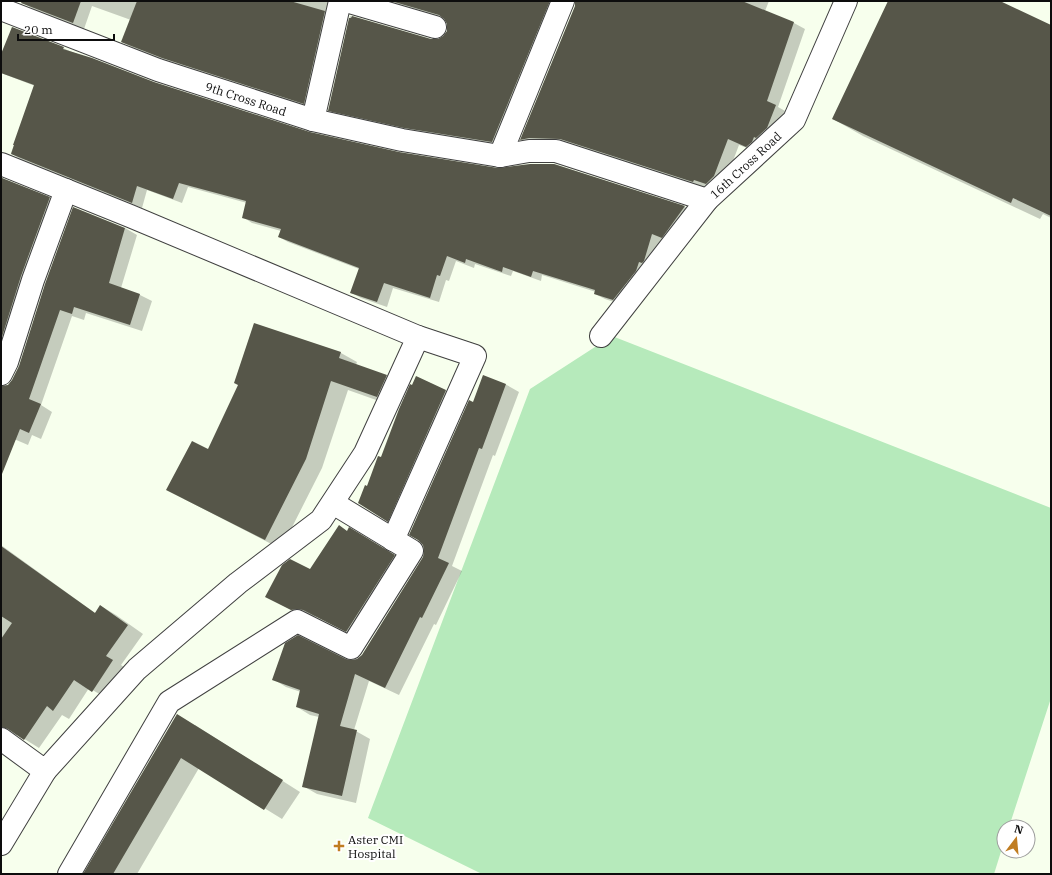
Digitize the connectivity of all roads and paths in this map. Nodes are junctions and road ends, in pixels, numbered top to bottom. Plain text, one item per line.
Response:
1 (340, 1) edge
2 (346, 1) edge
3 (563, 1) edge
4 (846, 1) edge
5 (1, 8) edge
6 (435, 27) dead end
7 (314, 120) junction
8 (500, 156) junction
9 (1, 164) edge
10 (66, 190) junction
11 (707, 200) junction
12 (601, 336) dead end
13 (418, 337) junction
14 (1, 374) edge
15 (333, 503) junction
16 (394, 540) junction
17 (1, 739) edge
18 (45, 771) junction
19 (1, 844) edge
20 (69, 874) edge

1 - 7 street
2 - 6 street
3 - 8 street
4 - 11 street, 16th Cross Road
5 - 7 street, 9th Cross Road
7 - 8 street, 9th Cross Road
8 - 11 street, 16th Cross Road
9 - 10 street
10 - 13 street
10 - 14 street
11 - 12 street
13 - 15 street
13 - 16 street
15 - 16 street
15 - 18 street
16 - 20 street
17 - 18 street
18 - 19 street

